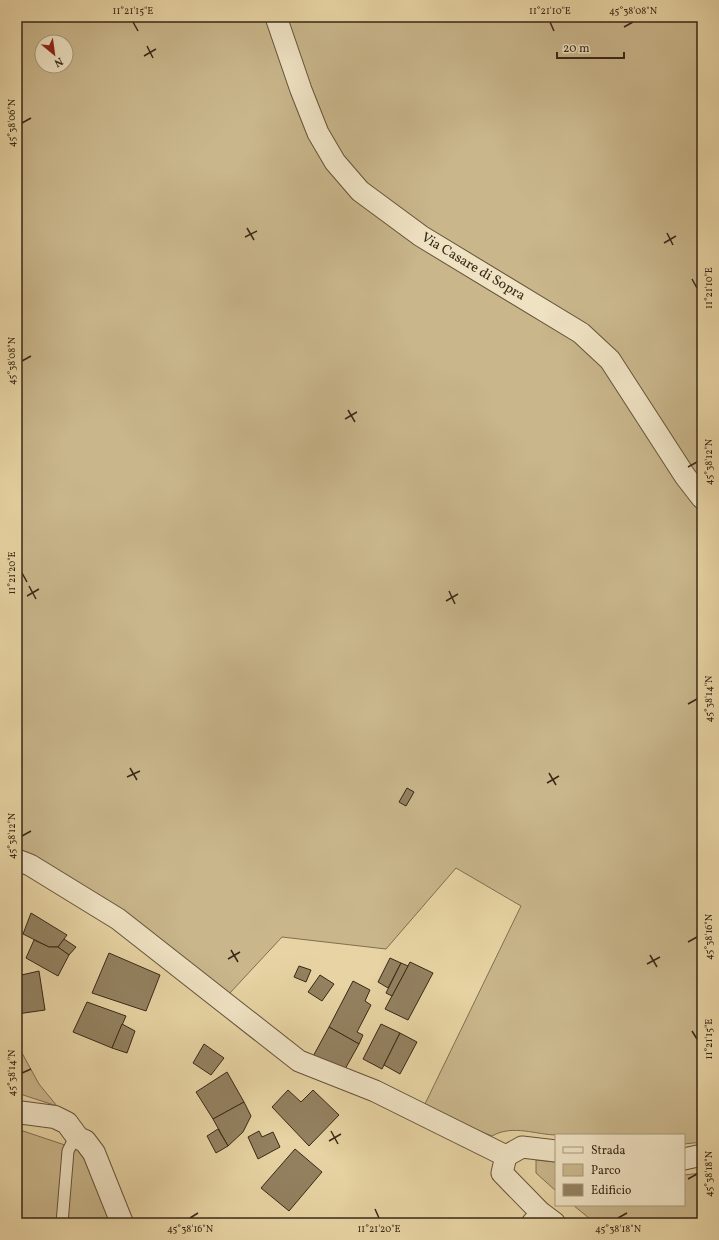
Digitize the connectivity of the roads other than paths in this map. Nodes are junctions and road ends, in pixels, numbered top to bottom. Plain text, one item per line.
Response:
1 (276, 17) edge
2 (702, 498) edge
3 (17, 860) edge
4 (17, 1112) edge
5 (78, 1138) junction
6 (555, 1151) edge
7 (702, 1155) edge
8 (506, 1156) junction
9 (685, 1159) edge
10 (543, 1220) edge
11 (62, 1223) edge
12 (122, 1223) edge

1 - 2 street, Via Casare di Sopra
3 - 8 street
4 - 5 street
5 - 11 lane
5 - 12 street
6 - 8 street
7 - 9 street
8 - 10 street

